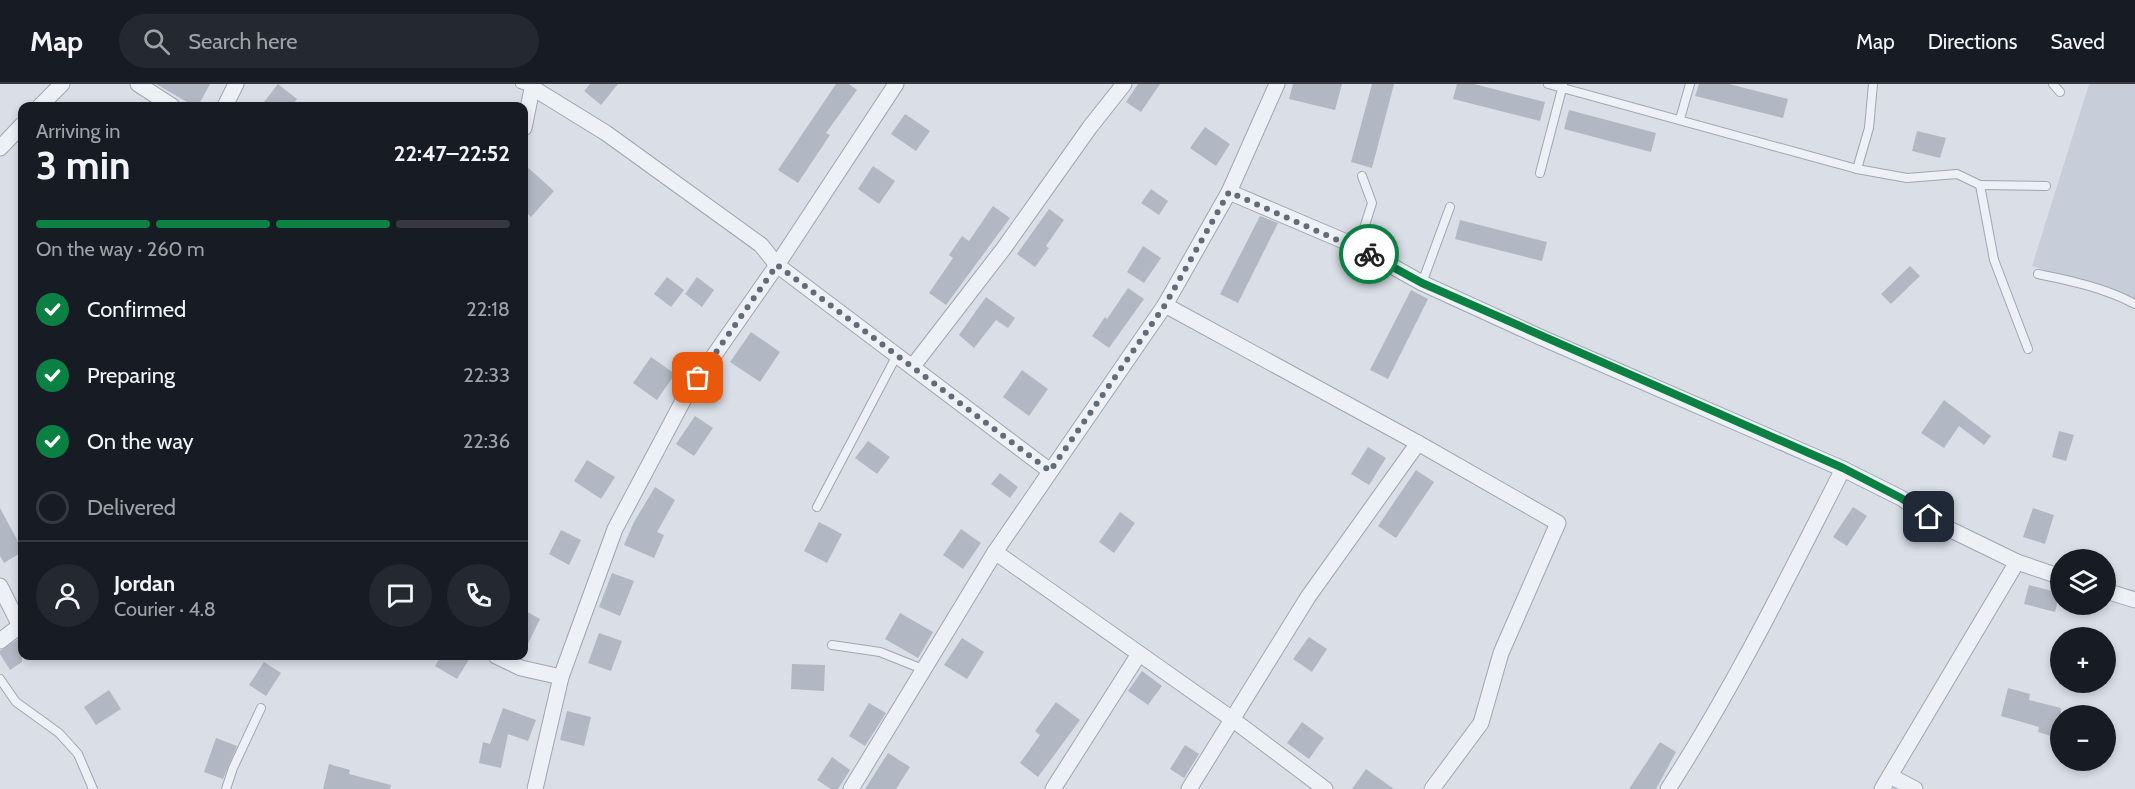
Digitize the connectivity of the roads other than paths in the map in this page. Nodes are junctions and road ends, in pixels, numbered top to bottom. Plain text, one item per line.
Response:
1 (62, 84) edge
2 (138, 84) edge
3 (236, 84) edge
4 (896, 84) edge
5 (1124, 84) edge
6 (1277, 84) edge
7 (1548, 84) edge
8 (1690, 84) edge
9 (1873, 84) edge
10 (2053, 84) edge
11 (528, 86) edge
12 (1563, 86) edge
13 (2060, 92) dead end
14 (44, 102) edge
15 (166, 102) edge
16 (227, 102) edge
17 (526, 102) edge
18 (1680, 119) junction
19 (18, 129) edge
20 (0, 148) edge
21 (1857, 169) junction
22 (1540, 173) dead end
23 (1362, 176) dead end
24 (1980, 185) junction
25 (2046, 186) dead end
26 (1229, 192) junction
27 (1450, 207) dead end
28 (1358, 247) junction
29 (777, 265) junction
30 (2038, 274) dead end
31 (1422, 283) junction
32 (2135, 304) edge
33 (1165, 305) junction
34 (2028, 349) dead end
35 (897, 355) junction
36 (913, 366) junction
37 (1418, 443) junction
38 (1843, 468) junction
39 (1050, 471) junction
40 (817, 507) dead end
41 (995, 552) junction
42 (2017, 562) junction
43 (2050, 573) edge
44 (0, 586) edge
45 (2116, 594) edge
46 (2135, 600) edge
47 (18, 619) edge
48 (18, 627) edge
49 (0, 641) edge
50 (832, 645) dead end
51 (1138, 654) junction
52 (504, 660) edge
53 (925, 670) junction
54 (561, 677) junction
55 (0, 679) edge
56 (261, 708) dead end
57 (1232, 719) junction
58 (1886, 783) edge
59 (93, 789) edge
60 (226, 789) edge
61 (535, 789) edge
62 (851, 789) edge
63 (1053, 789) edge
64 (1190, 789) edge
65 (1325, 789) edge
66 (1432, 789) edge
67 (1668, 789) edge
68 (1915, 789) edge

1 - 14 street
2 - 15 street
3 - 16 street
4 - 29 street
5 - 36 street
6 - 26 street
7 - 12 lane
8 - 18 lane
9 - 21 lane
10 - 13 lane
11 - 17 street
11 - 29 street
12 - 18 lane
12 - 22 lane
18 - 21 lane
19 - 20 street
21 - 24 lane
23 - 28 lane
24 - 25 lane
24 - 34 lane
26 - 28 street
26 - 33 street
27 - 31 lane
28 - 31 street
29 - 35 street
29 - 54 street
30 - 32 lane
31 - 38 street
33 - 37 street
33 - 39 street
35 - 36 street
35 - 40 lane
36 - 39 street
37 - 57 street
37 - 66 street
38 - 42 street
38 - 67 street
39 - 41 street
41 - 51 street
41 - 53 street
42 - 43 street
42 - 58 street
44 - 47 street
45 - 46 street
48 - 49 street
50 - 53 lane
51 - 57 street
51 - 63 street
52 - 54 street
53 - 62 street
54 - 61 street
55 - 59 lane
56 - 60 lane
57 - 64 street
57 - 65 street
58 - 68 street

